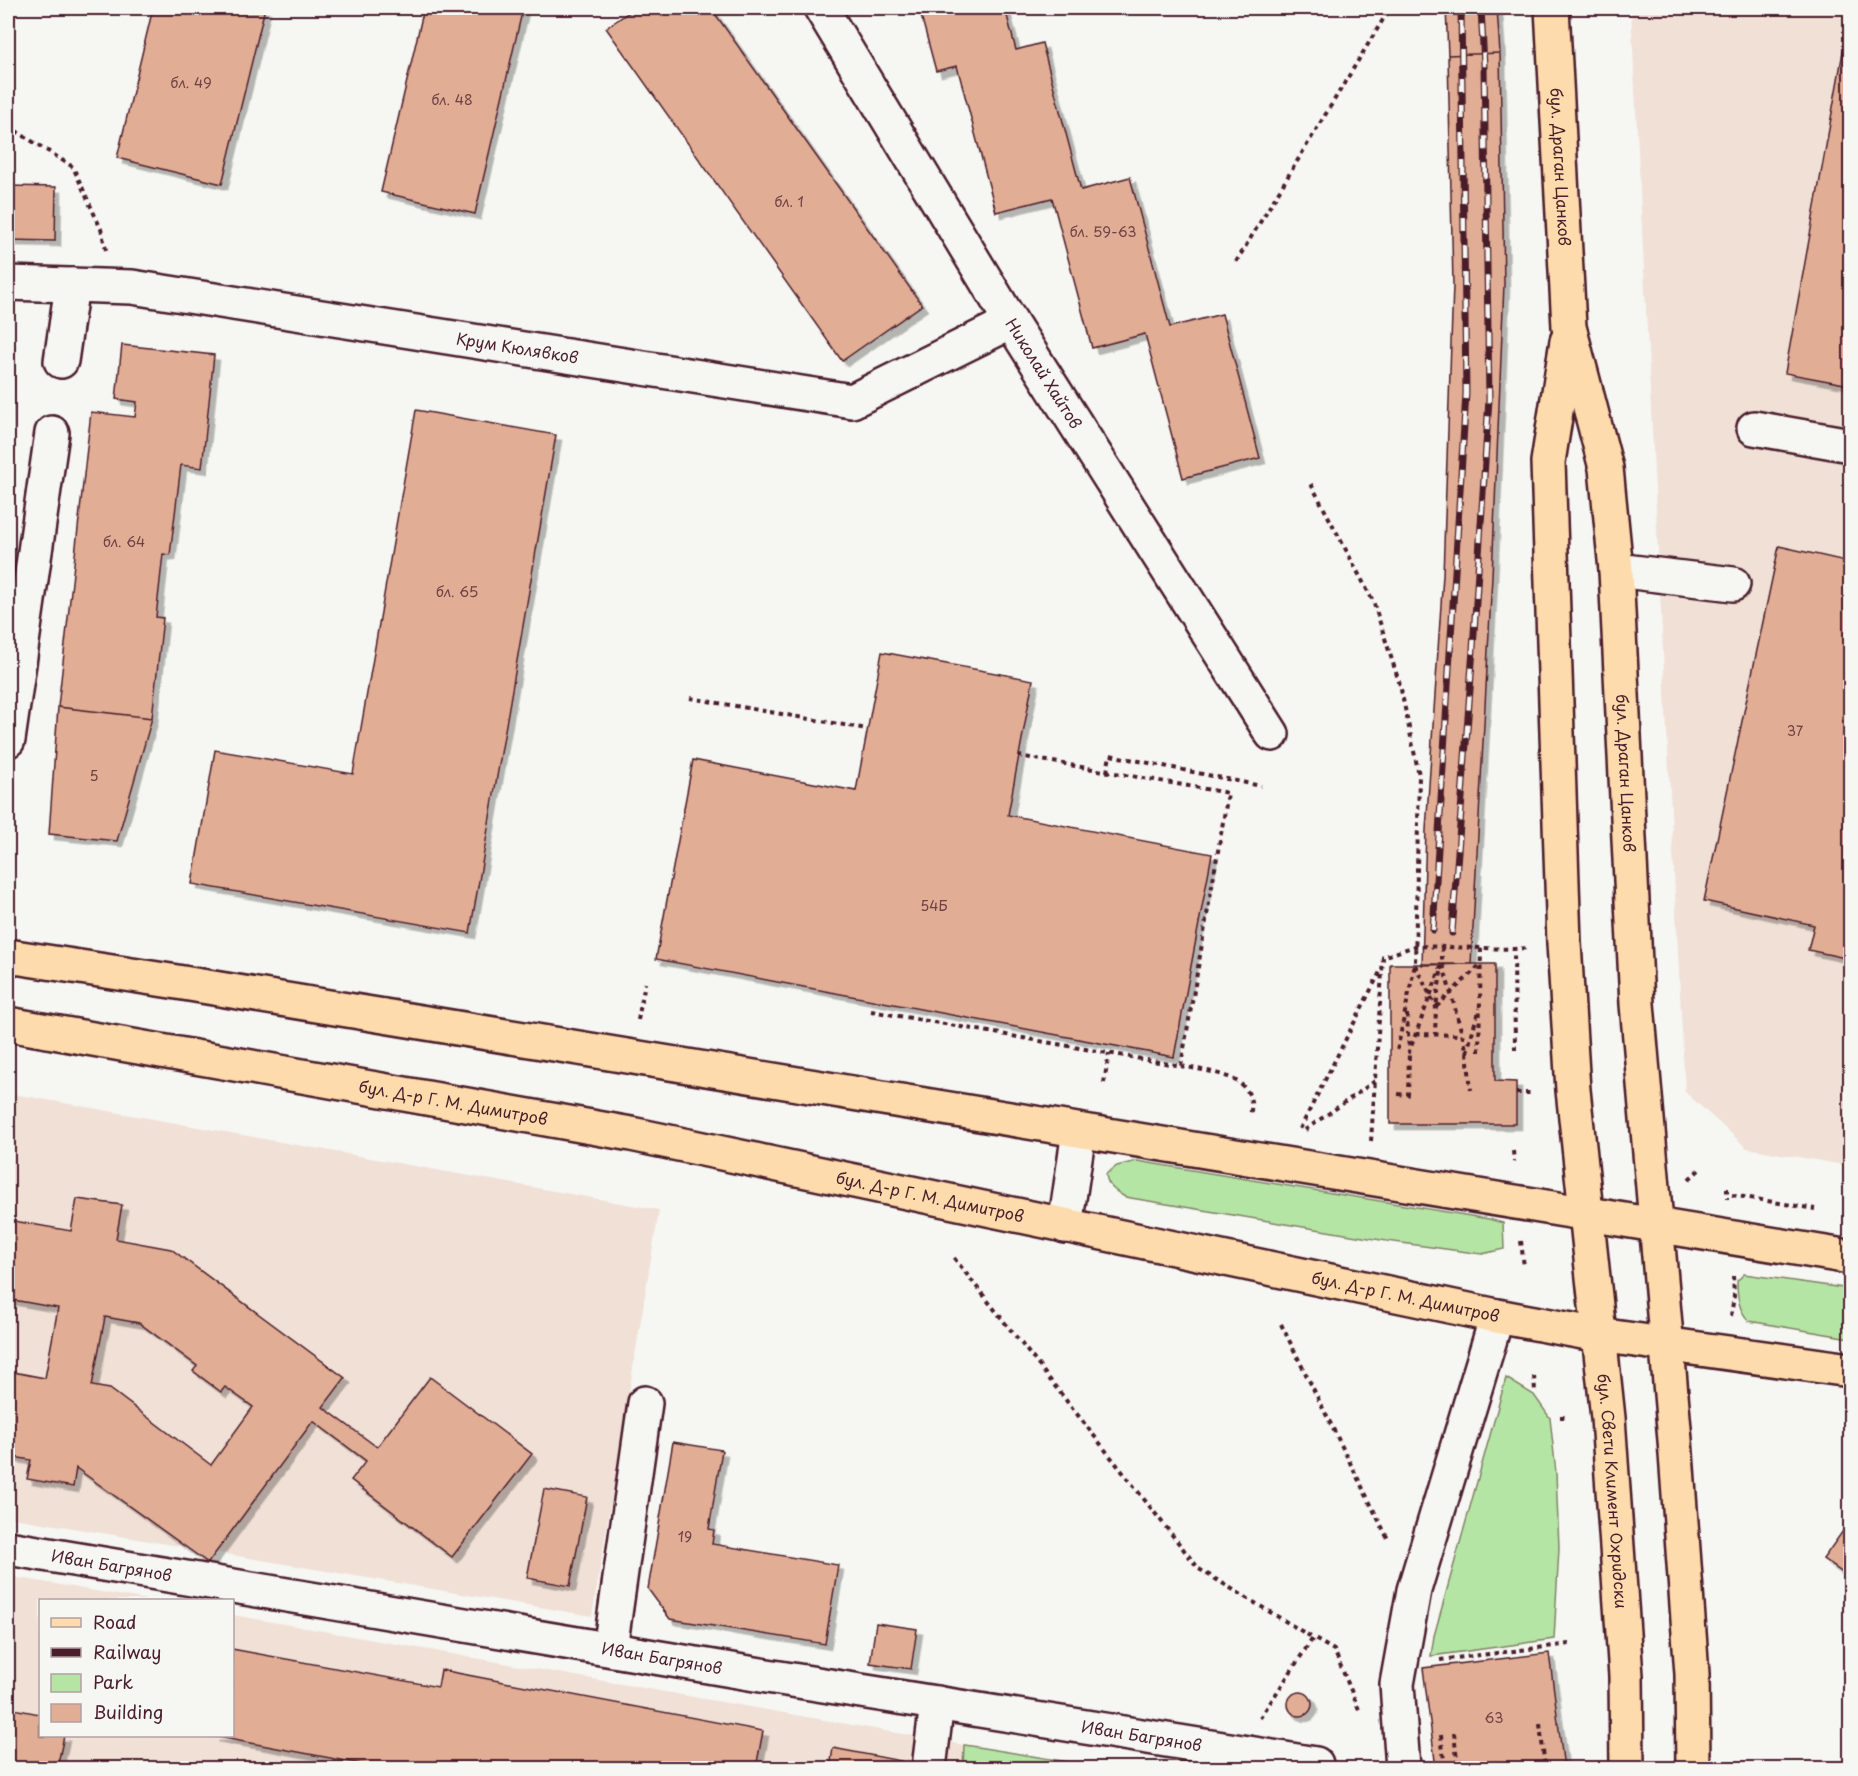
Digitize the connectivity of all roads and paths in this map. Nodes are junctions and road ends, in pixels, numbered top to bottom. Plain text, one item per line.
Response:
1 (821, 8) edge
2 (1390, 8) edge
3 (1552, 8) edge
4 (8, 126) edge
5 (1236, 262) dead end
6 (8, 283) edge
7 (72, 285) junction
8 (115, 286) junction
9 (1011, 322) junction
10 (1569, 327) junction
11 (61, 361) dead end
12 (1754, 428) dead end
13 (51, 433) dead end
14 (1851, 445) edge
15 (1311, 484) dead end
16 (1616, 570) junction
17 (1733, 584) dead end
18 (16, 634) edge
19 (690, 698) dead end
20 (867, 729) dead end
21 (1272, 734) dead end
22 (8, 740) edge
23 (1019, 756) dead end
24 (1107, 772) junction
25 (1261, 786) dead end
26 (1415, 946) junction
27 (1442, 947) junction
28 (1481, 948) junction
29 (1514, 949) dead end
30 (8, 956) edge
31 (1415, 964) junction
32 (1442, 964) junction
33 (1480, 965) junction
34 (1383, 968) junction
35 (1515, 975) dead end
36 (645, 982) dead end
37 (1451, 993) junction
38 (1431, 996) junction
39 (1406, 1007) junction
40 (1436, 1007) junction
41 (1479, 1008) junction
42 (871, 1011) dead end
43 (637, 1023) dead end
44 (8, 1024) edge
45 (1416, 1034) junction
46 (1435, 1034) junction
47 (1462, 1035) junction
48 (1515, 1050) dead end
49 (1397, 1051) dead end
50 (1409, 1052) junction
51 (1467, 1052) junction
52 (1479, 1052) dead end
53 (1109, 1053) junction
54 (1181, 1066) junction
55 (1376, 1081) junction
56 (1104, 1083) dead end
57 (1471, 1090) dead end
58 (1530, 1093) dead end
59 (1398, 1094) dead end
60 (1516, 1094) dead end
61 (1250, 1116) dead end
62 (1079, 1131) junction
63 (1371, 1148) dead end
64 (1513, 1151) dead end
65 (1514, 1162) dead end
66 (1699, 1170) dead end
67 (1689, 1180) dead end
68 (1732, 1195) dead end
69 (1815, 1209) dead end
70 (1586, 1212) junction
71 (1656, 1225) junction
72 (1065, 1226) junction
73 (1521, 1234) dead end
74 (1851, 1257) edge
75 (954, 1258) dead end
76 (1524, 1267) dead end
77 (1733, 1275) dead end
78 (1497, 1316) junction
79 (1281, 1324) dead end
80 (1730, 1324) dead end
81 (1599, 1335) junction
82 (1668, 1345) junction
83 (1851, 1370) edge
84 (1534, 1376) dead end
85 (1535, 1391) dead end
86 (645, 1403) dead end
87 (1560, 1417) dead end
88 (1569, 1417) dead end
89 (8, 1548) edge
90 (1414, 1590) junction
91 (1313, 1638) junction
92 (1570, 1644) dead end
93 (610, 1649) junction
94 (1400, 1666) junction
95 (937, 1703) junction
96 (1361, 1715) dead end
97 (1540, 1724) dead end
98 (1454, 1733) dead end
99 (1441, 1735) dead end
100 (1238, 1751) junction
101 (1316, 1764) dead end
102 (929, 1768) edge
103 (1403, 1768) edge
104 (1445, 1768) edge
105 (1458, 1768) edge
106 (1545, 1768) edge
107 (1628, 1768) edge
108 (1693, 1768) edge

1 - 9 street, Николай Хайтов
2 - 5 path
3 - 10 main road, бул. Драган Цанков
4 - 8 path
6 - 7 street, Крум Кюлявков
7 - 8 street, Крум Кюлявков
7 - 11 street
8 - 9 street, Крум Кюлявков
9 - 21 street, Николай Хайтов
10 - 16 main road, бул. Драган Цанков
10 - 70 main road, бул. Драган Цанков
12 - 14 street
13 - 18 street
15 - 26 path
16 - 17 street
16 - 71 main road, бул. Драган Цанков
18 - 22 street
19 - 20 path
23 - 24 path
24 - 25 path
24 - 54 path
26 - 27 path
26 - 31 path
26 - 34 path
27 - 28 path
27 - 32 path
28 - 29 path
28 - 33 path
30 - 62 main road
31 - 38 path
31 - 39 path
32 - 37 path
32 - 38 path
32 - 40 path
33 - 37 path
33 - 41 path
34 - 55 path
34 - 55 path
35 - 48 path
36 - 43 path
37 - 40 path
37 - 47 path
38 - 40 path
38 - 45 path
39 - 49 path
39 - 50 path
40 - 46 path
41 - 51 path
41 - 52 path
42 - 53 path
44 - 72 main road, бул. Д-р Г. М. Димитров
45 - 46 path
45 - 50 path
46 - 47 path
47 - 51 path
50 - 59 path
51 - 57 path
53 - 54 path
53 - 56 path
54 - 61 path
55 - 63 path
58 - 60 path
62 - 70 main road
62 - 72 street
64 - 65 path
66 - 67 path
68 - 69 path
70 - 71 main road
70 - 81 main road, бул. Свети Климент Охридски
71 - 74 main road
71 - 82 main road
72 - 78 main road, бул. Д-р Г. М. Димитров
73 - 76 path
75 - 91 path
77 - 80 path
78 - 81 main road, бул. Д-р Г. М. Димитров
78 - 90 street
79 - 90 path
81 - 82 main road, бул. Д-р Г. М. Димитров
81 - 107 main road, бул. Свети Климент Охридски
82 - 83 main road, бул. Д-р Г. М. Димитров
82 - 108 main road
84 - 85 path
86 - 93 street
87 - 88 path
89 - 93 street, Иван Багрянов
90 - 94 street
91 - 96 path
91 - 100 path
92 - 94 path
93 - 95 street, Иван Багрянов
94 - 103 street
95 - 100 street, Иван Багрянов
95 - 102 street
97 - 106 path
98 - 105 path
99 - 104 path
100 - 101 street, Иван Багрянов

